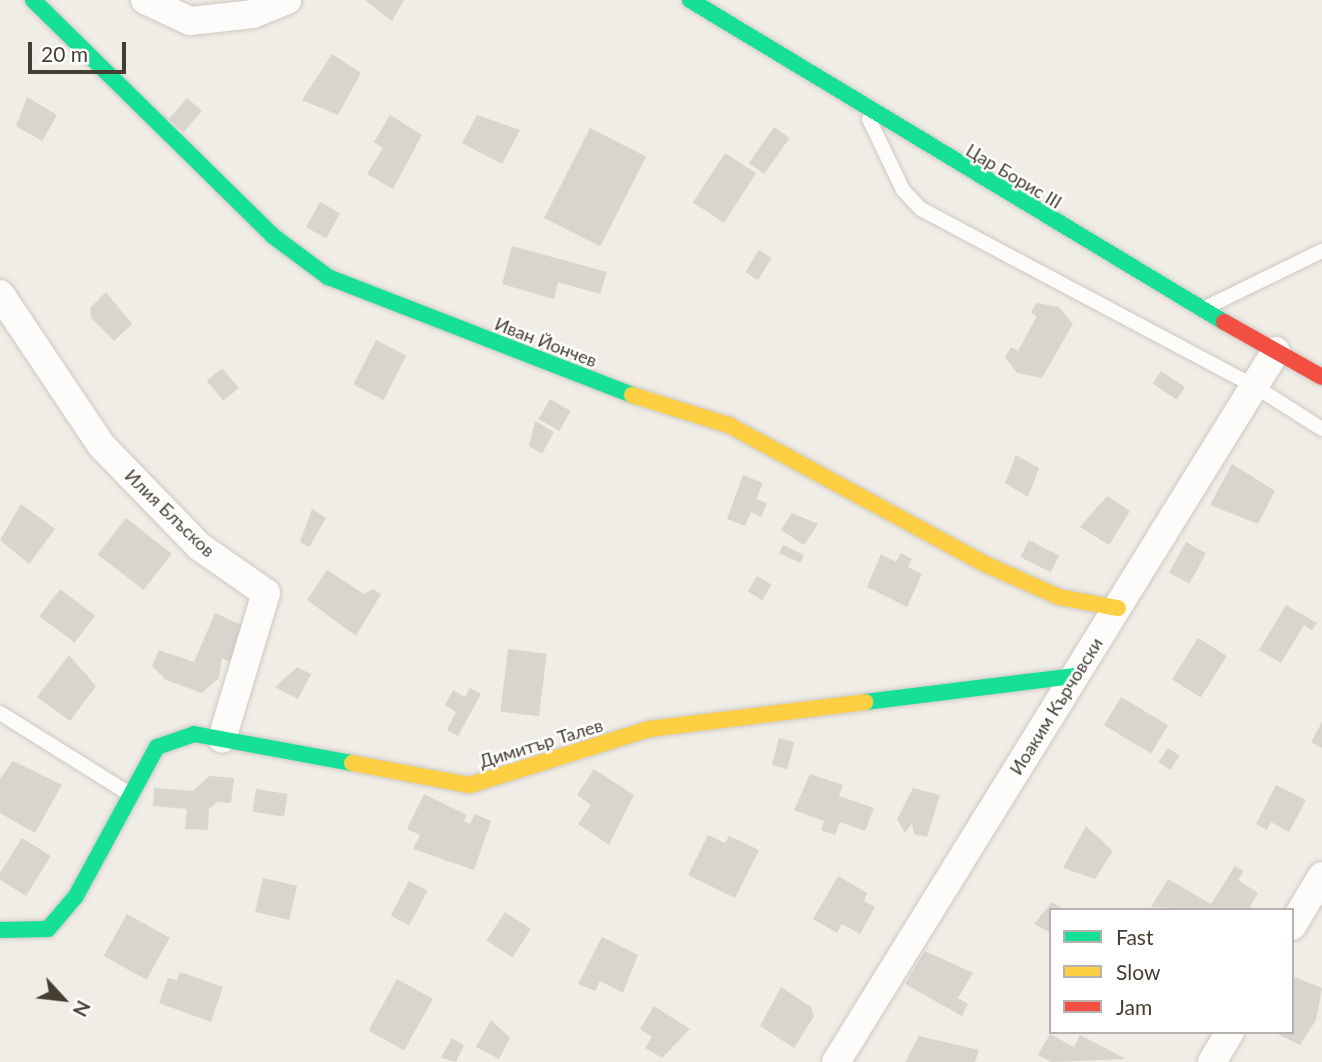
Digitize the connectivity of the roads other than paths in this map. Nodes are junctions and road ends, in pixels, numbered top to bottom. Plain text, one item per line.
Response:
1 (33, 0) edge
2 (145, 0) edge
3 (287, 0) edge
4 (690, 0) edge
5 (863, 107) junction
6 (1322, 251) edge
7 (0, 295) edge
8 (1202, 309) junction
9 (1276, 351) junction
10 (1322, 377) edge
11 (1256, 387) junction
12 (1322, 429) edge
13 (1118, 608) junction
14 (1073, 676) junction
15 (0, 713) edge
16 (222, 740) junction
17 (128, 793) junction
18 (1322, 876) edge
19 (1294, 923) edge
20 (0, 930) edge
21 (1229, 1034) edge
22 (836, 1062) edge
23 (1212, 1062) edge

1 - 13 street, Иван Йончев
2 - 3 street
4 - 5 street, Цар Борис III
5 - 8 street, Цар Борис III
5 - 11 lane
6 - 8 lane
7 - 16 street, Илия Блъсков
8 - 9 street, Цар Борис III
9 - 10 street, Цар Борис III
9 - 11 street, Иоаким Кърчовски
11 - 12 lane
11 - 13 street, Иоаким Кърчовски
13 - 14 street, Иоаким Кърчовски
14 - 16 street, Димитър Талев
14 - 22 street, Иоаким Кърчовски
15 - 17 lane
16 - 17 street, Димитър Талев
17 - 20 street, Димитър Талев
18 - 19 street
21 - 23 street

